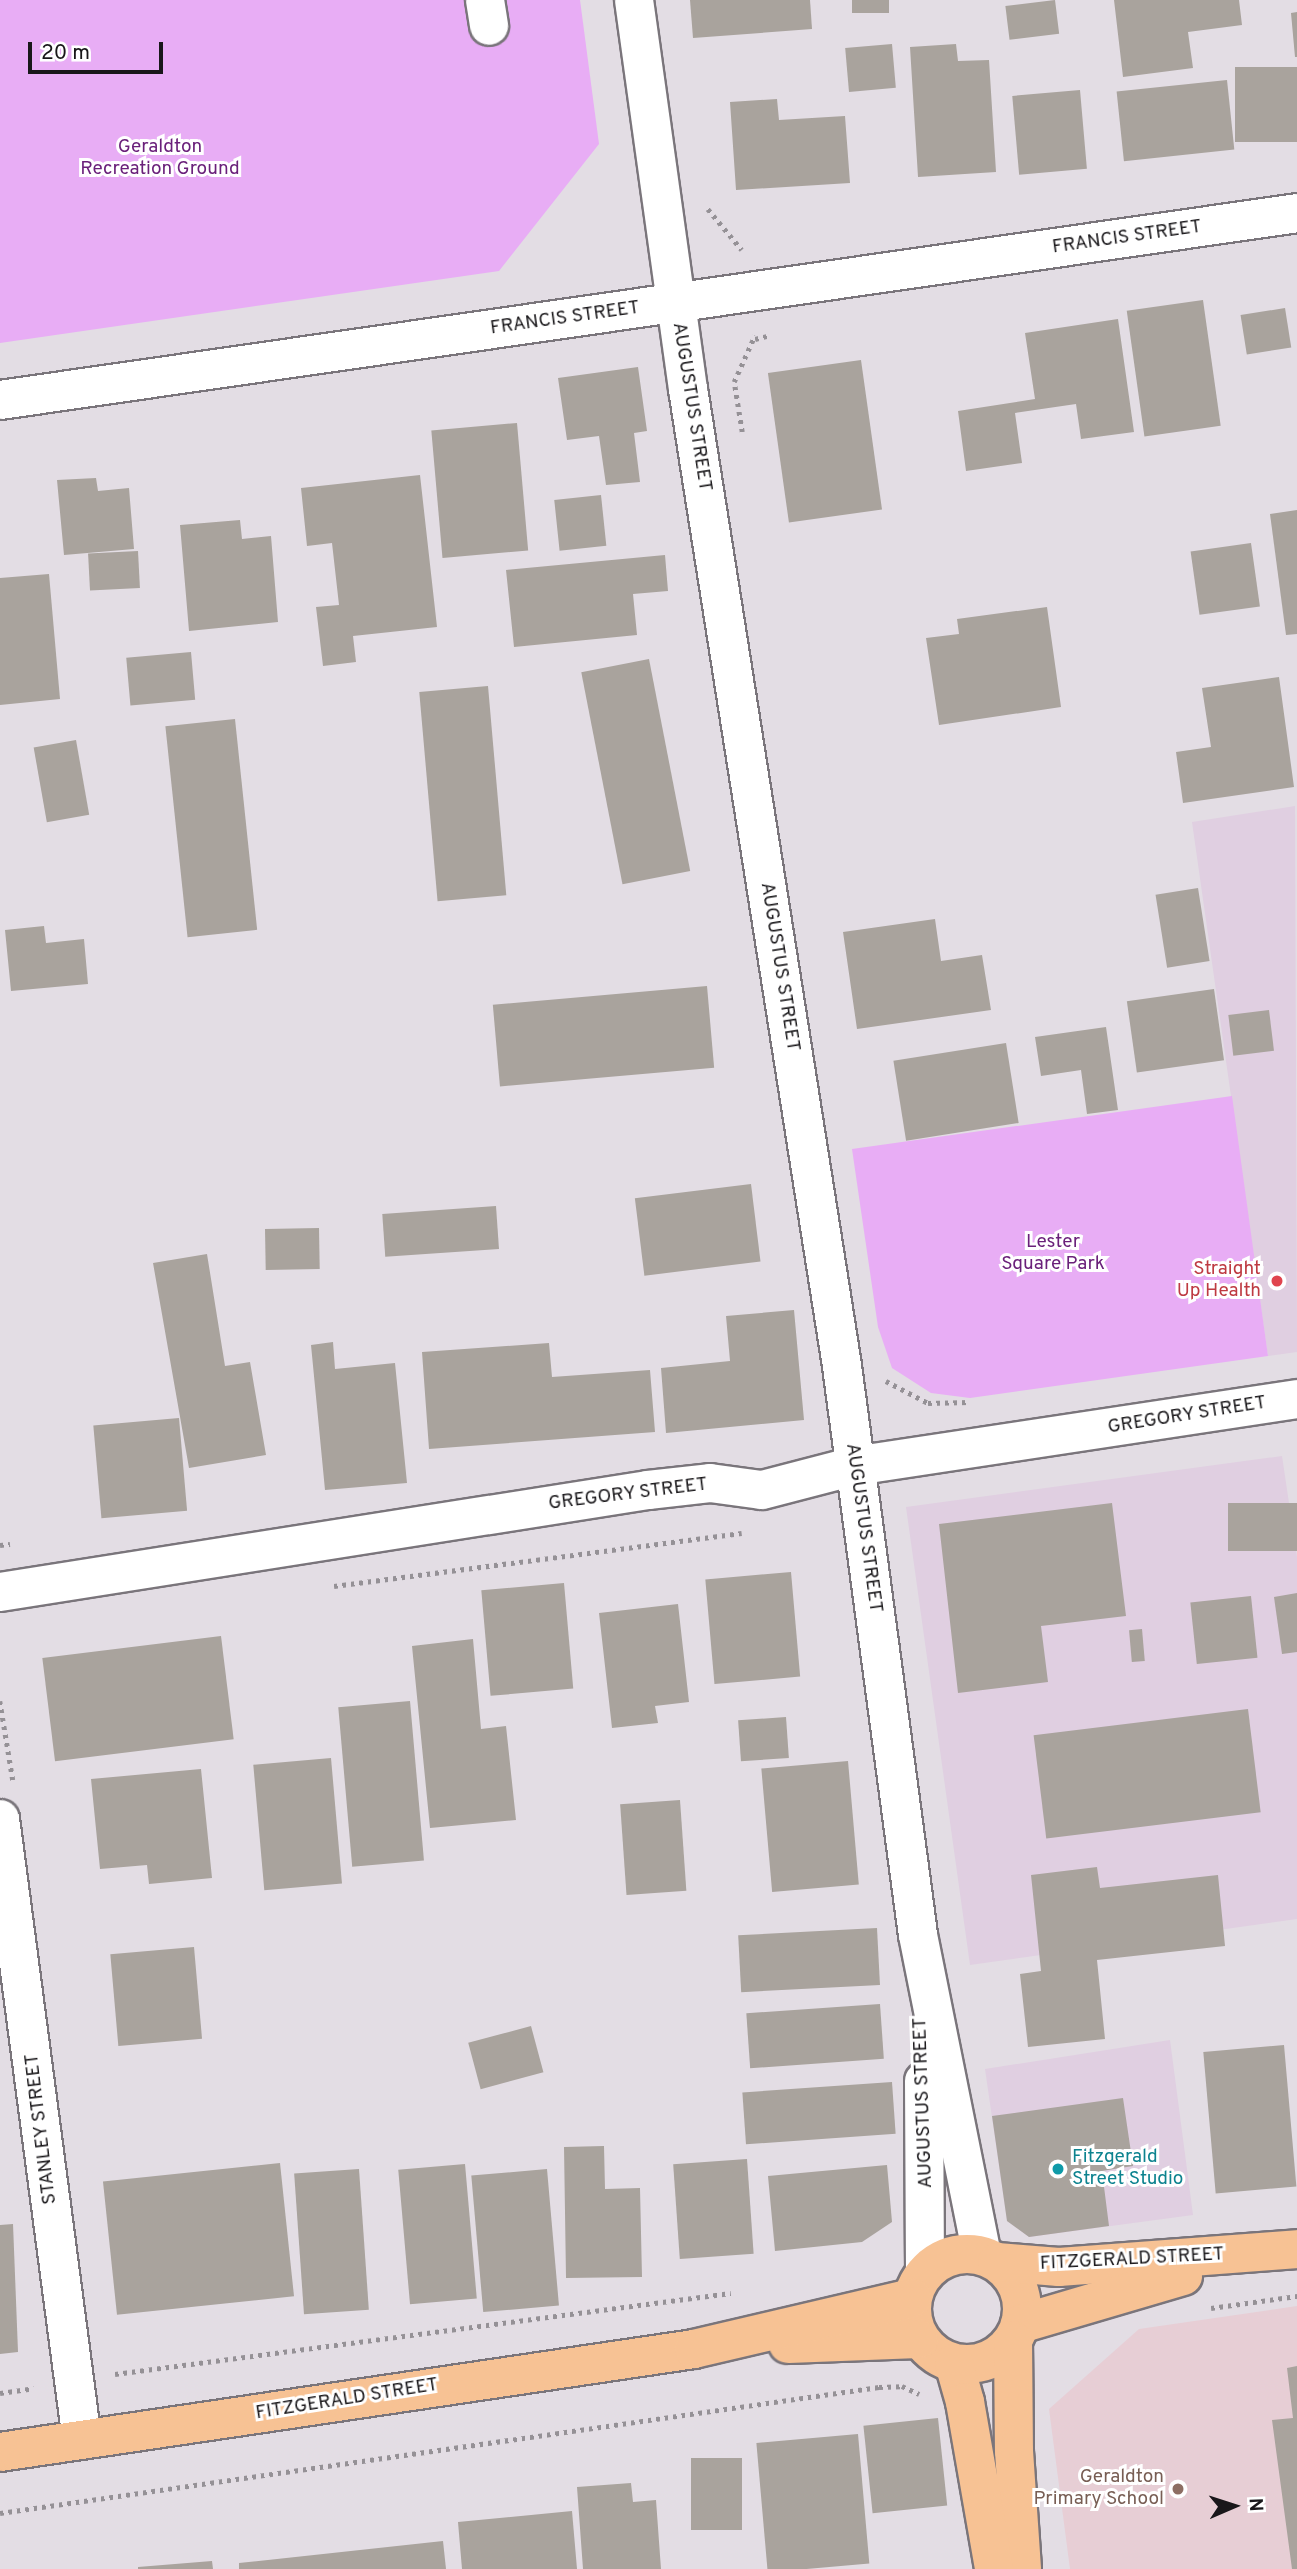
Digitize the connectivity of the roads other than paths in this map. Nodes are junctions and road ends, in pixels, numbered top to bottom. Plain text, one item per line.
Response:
1 (634, 0) edge
2 (1297, 213) edge
3 (676, 303) junction
4 (0, 400) edge
5 (1297, 1399) edge
6 (854, 1466) junction
7 (0, 1592) edge
8 (0, 1819) edge
9 (918, 1935) junction
10 (1282, 2251) edge
11 (989, 2258) junction
12 (919, 2284) junction
13 (1017, 2332) junction
14 (919, 2339) junction
15 (694, 2348) junction
16 (954, 2363) junction
17 (82, 2440) junction
18 (0, 2452) edge
19 (994, 2569) edge
20 (1022, 2569) edge

1 - 3 street, AUGUSTUS STREET
2 - 3 street, FRANCIS STREET
3 - 4 street, FRANCIS STREET
3 - 6 street, AUGUSTUS STREET
5 - 6 street, GREGORY STREET
6 - 7 street, GREGORY STREET
6 - 9 street, AUGUSTUS STREET
8 - 17 street, STANLEY STREET
9 - 11 street, AUGUSTUS STREET
9 - 12 street, AUGUSTUS STREET
10 - 11 main road, FITZGERALD STREET
10 - 13 main road, FITZGERALD STREET
11 - 12 main road
11 - 13 main road
12 - 14 main road
12 - 15 main road, FITZGERALD STREET
13 - 16 main road
13 - 20 main road
14 - 15 main road, FITZGERALD STREET
14 - 16 main road
15 - 17 main road, FITZGERALD STREET
16 - 19 main road
17 - 18 main road, FITZGERALD STREET

